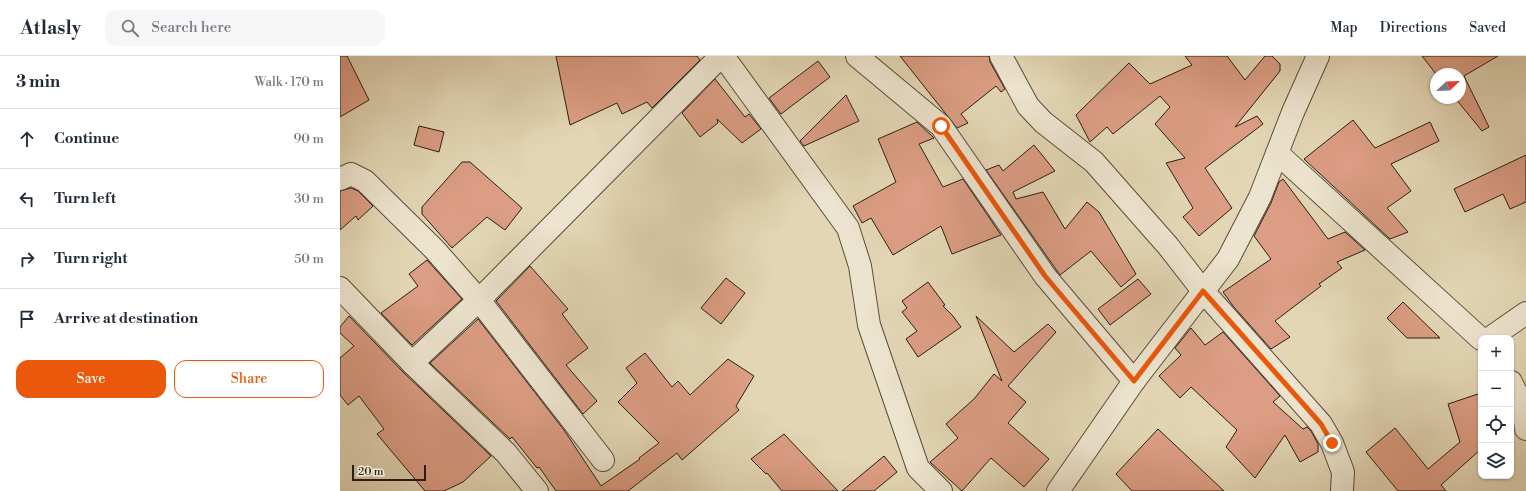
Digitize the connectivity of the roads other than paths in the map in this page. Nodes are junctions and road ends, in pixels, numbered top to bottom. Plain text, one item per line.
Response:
1 (722, 56) edge
2 (857, 56) edge
3 (1001, 56) edge
4 (1318, 56) edge
5 (1277, 153) junction
6 (340, 179) edge
7 (340, 288) edge
8 (1203, 291) junction
9 (479, 300) junction
10 (1526, 313) edge
11 (1494, 335) edge
12 (1478, 336) edge
13 (412, 363) junction
14 (1134, 381) junction
15 (1514, 388) edge
16 (1526, 429) edge
17 (603, 460) dead end
18 (538, 491) edge
19 (942, 491) edge
20 (1058, 491) edge
21 (1342, 491) edge

1 - 9 street
1 - 19 street
2 - 14 street
3 - 8 street
4 - 5 street
5 - 8 street
5 - 12 street
6 - 9 street
7 - 13 street
8 - 14 street
8 - 21 street
9 - 13 street
9 - 17 street
10 - 11 street
13 - 18 street
14 - 20 street
15 - 16 street

